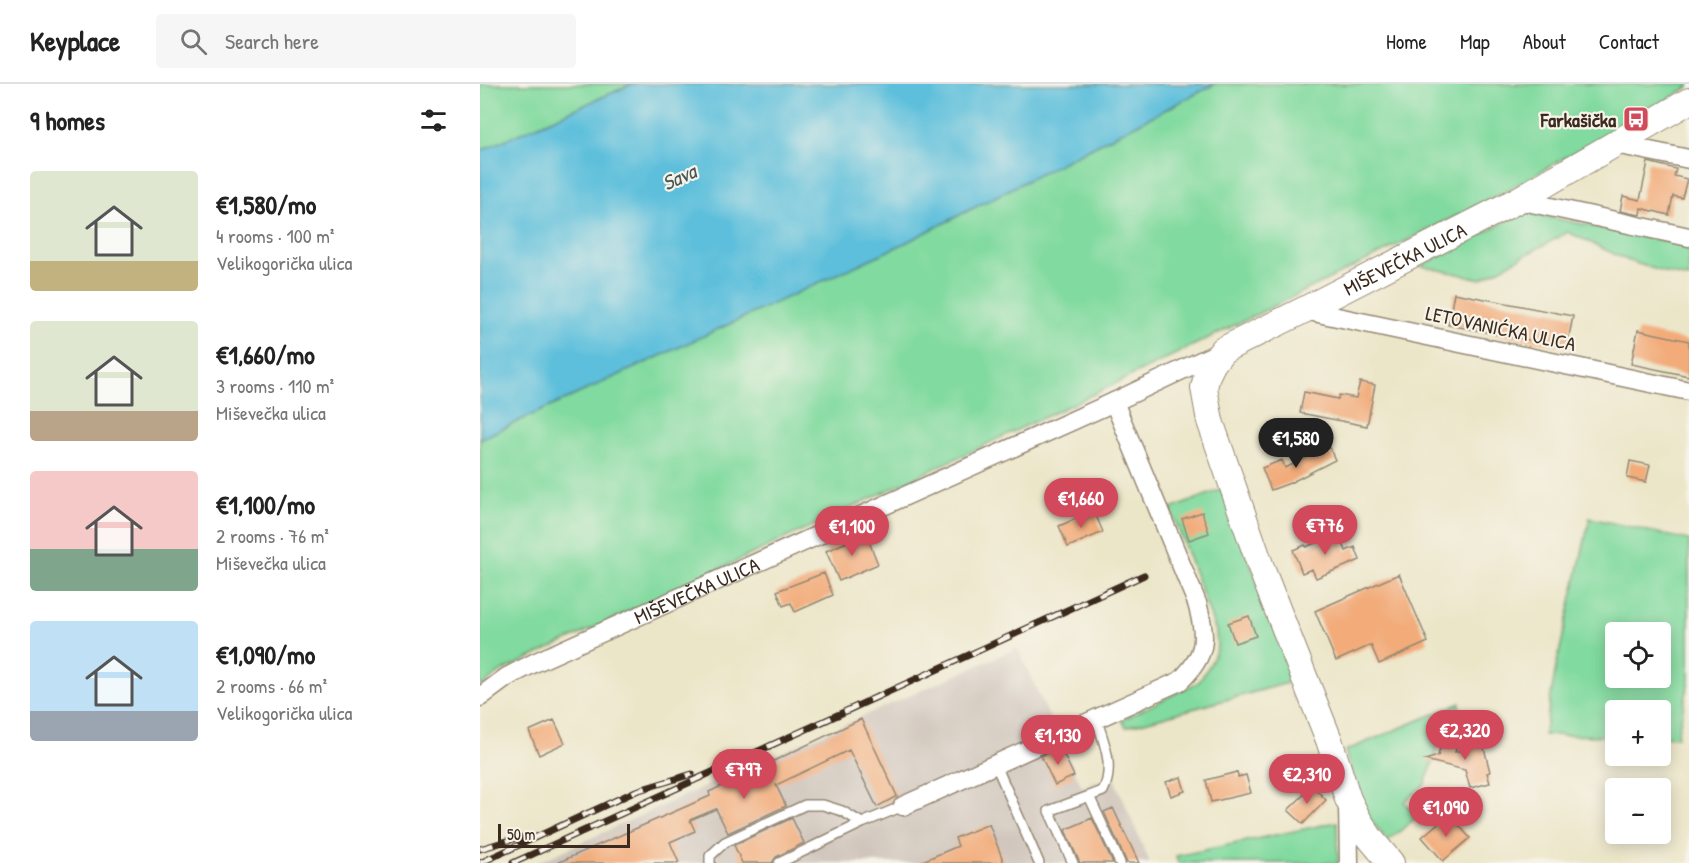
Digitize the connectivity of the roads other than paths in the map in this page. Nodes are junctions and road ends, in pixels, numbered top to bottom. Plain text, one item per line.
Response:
1 (1689, 101) edge
2 (1615, 144) junction
3 (1689, 159) edge
4 (1518, 200) junction
5 (1689, 237) edge
6 (1304, 310) junction
7 (1223, 350) junction
8 (1689, 391) edge
9 (1114, 402) junction
10 (480, 697) edge
11 (1096, 718) junction
12 (995, 763) junction
13 (1089, 796) junction
14 (1348, 799) junction
15 (903, 806) joint
16 (862, 823) junction
17 (710, 863) edge
18 (779, 863) edge
19 (1039, 863) edge
20 (1073, 863) edge
21 (1120, 863) edge
22 (1349, 863) edge
23 (1391, 863) edge

1 - 2 street, MIŠEVEČKA ULICA
2 - 3 street
2 - 4 street, MIŠEVEČKA ULICA
4 - 5 street
4 - 6 street, MIŠEVEČKA ULICA
6 - 7 street, MIŠEVEČKA ULICA
6 - 8 street, LETOVANIĆKA ULICA
7 - 9 street, MIŠEVEČKA ULICA
7 - 14 street
9 - 10 street, MIŠEVEČKA ULICA
9 - 11 street
11 - 12 street
11 - 13 lane
12 - 15 street
12 - 19 lane
13 - 20 lane
13 - 21 lane
14 - 22 street
14 - 23 street
15 - 16 lane
16 - 17 lane
16 - 18 lane

